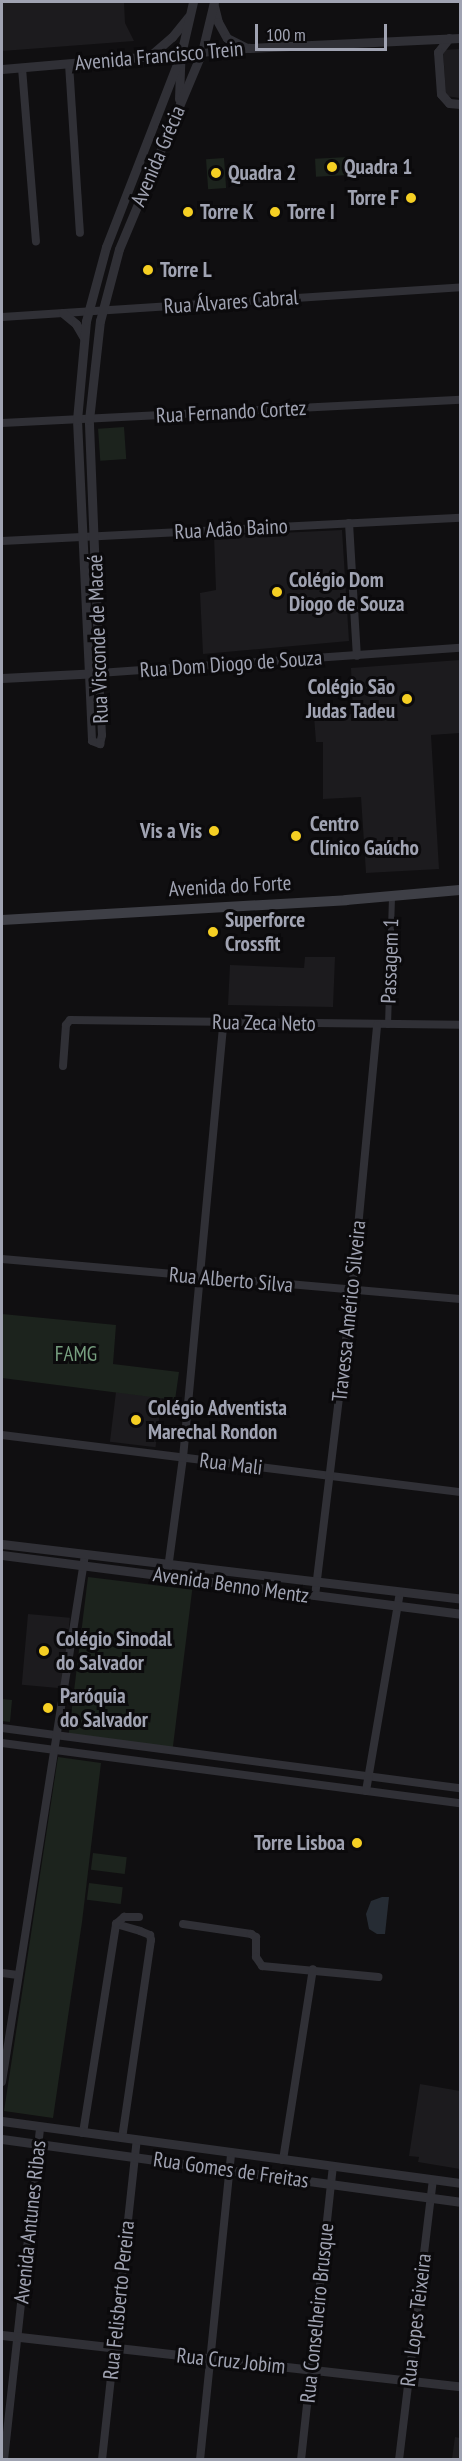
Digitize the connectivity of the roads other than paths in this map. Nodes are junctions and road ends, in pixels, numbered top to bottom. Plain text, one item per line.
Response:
1 (193, 2) edge
2 (214, 3) edge
3 (190, 14) junction
4 (460, 38) edge
5 (449, 39) junction
6 (424, 40) junction
7 (249, 48) junction
8 (202, 52) junction
9 (438, 52) junction
10 (181, 54) junction
11 (150, 56) junction
12 (69, 64) junction
13 (22, 68) junction
14 (2, 69) edge
15 (460, 104) edge
16 (179, 105) junction
17 (80, 233) dead end
18 (36, 241) dead end
19 (460, 287) edge
20 (102, 310) junction
21 (89, 311) junction
22 (63, 313) junction
23 (2, 317) edge
24 (84, 338) junction
25 (460, 400) edge
26 (77, 420) junction
27 (89, 420) junction
28 (2, 423) edge
29 (460, 518) edge
30 (349, 523) junction
31 (94, 536) junction
32 (83, 537) junction
33 (2, 541) edge
34 (460, 648) edge
35 (357, 656) junction
36 (99, 673) junction
37 (89, 674) junction
38 (2, 678) edge
39 (460, 890) edge
40 (392, 897) junction
41 (2, 920) edge
42 (223, 1023) junction
43 (377, 1025) junction
44 (388, 1025) junction
45 (460, 1025) edge
46 (63, 1065) dead end
47 (2, 1259) edge
48 (200, 1277) junction
49 (352, 1291) junction
50 (460, 1299) edge
51 (2, 1435) edge
52 (183, 1458) junction
53 (332, 1476) junction
54 (460, 1492) edge
55 (2, 1544) edge
56 (2, 1555) edge
57 (85, 1555) junction
58 (127, 1560) junction
59 (169, 1565) junction
60 (83, 1566) junction
61 (126, 1571) junction
62 (221, 1572) junction
63 (167, 1576) junction
64 (220, 1584) junction
65 (317, 1584) junction
66 (400, 1593) junction
67 (315, 1596) junction
68 (460, 1599) edge
69 (397, 1607) junction
70 (460, 1614) edge
71 (2, 1728) edge
72 (54, 1735) junction
73 (2, 1743) edge
74 (52, 1750) junction
75 (213, 1756) junction
76 (211, 1771) junction
77 (368, 1777) junction
78 (430, 1785) junction
79 (460, 1788) edge
80 (366, 1791) junction
81 (428, 1799) junction
82 (460, 1803) edge
83 (139, 1917) dead end
84 (116, 1924) junction
85 (183, 1924) dead end
86 (313, 1969) junction
87 (2, 1973) edge
88 (18, 1975) junction
89 (378, 1977) dead end
90 (2, 2082) edge
91 (2, 2121) edge
92 (40, 2127) junction
93 (83, 2133) junction
94 (122, 2138) junction
95 (2, 2139) edge
96 (137, 2140) junction
97 (38, 2143) junction
98 (231, 2153) junction
99 (135, 2157) junction
100 (283, 2160) junction
101 (333, 2167) junction
102 (230, 2170) junction
103 (433, 2180) junction
104 (460, 2183) edge
105 (331, 2184) junction
106 (431, 2198) junction
107 (460, 2202) edge
108 (2, 2335) edge
109 (17, 2336) junction
110 (115, 2348) junction
111 (210, 2359) junction
112 (310, 2370) junction
113 (409, 2381) junction
114 (460, 2386) edge
115 (4, 2460) edge
116 (102, 2460) edge
117 (200, 2460) edge
118 (301, 2460) edge
119 (399, 2460) edge

1 - 3 street, Avenida Grécia
2 - 7 street
2 - 8 street, Avenida Grécia
3 - 10 street, Avenida Grécia
3 - 11 street
4 - 5 street, Avenida Francisco Trein
5 - 6 street, Avenida Francisco Trein
5 - 9 street
6 - 7 street, Avenida Francisco Trein
6 - 9 street
7 - 8 street, Avenida Francisco Trein
8 - 10 street, Avenida Francisco Trein
8 - 16 street, Avenida Grécia
9 - 15 street
10 - 11 street, Avenida Francisco Trein
10 - 16 street
10 - 21 street, Avenida Grécia
11 - 12 street, Avenida Francisco Trein
12 - 13 street, Avenida Francisco Trein
12 - 17 street
13 - 14 street, Avenida Francisco Trein
13 - 18 street
16 - 20 street, Avenida Grécia
19 - 20 street, Rua Álvares Cabral
20 - 21 street, Rua Álvares Cabral
20 - 27 street, Rua Visconde de Macaé
21 - 22 street, Rua Álvares Cabral
21 - 24 street, Rua Visconde de Macaé
22 - 23 street, Rua Álvares Cabral
22 - 24 street
24 - 26 street, Rua Visconde de Macaé
25 - 27 street, Rua Fernando Cortez
26 - 27 street, Rua Fernando Cortez
26 - 28 street, Rua Fernando Cortez
26 - 32 street, Rua Visconde de Macaé
27 - 31 street, Rua Visconde de Macaé
29 - 30 street, Rua Adão Baino
30 - 31 street, Rua Adão Baino
30 - 35 street
31 - 32 street, Rua Adão Baino
31 - 36 street, Rua Visconde de Macaé
32 - 33 street, Rua Adão Baino
32 - 37 street, Rua Visconde de Macaé
34 - 35 street, Rua Dom Diogo de Souza
35 - 36 street, Rua Dom Diogo de Souza
36 - 37 street, Rua Dom Diogo de Souza
36 - 37 street, Rua Visconde de Macaé
37 - 38 street, Rua Dom Diogo de Souza
39 - 40 main road, Avenida do Forte
40 - 41 main road, Avenida do Forte
40 - 44 street, Passagem 1
42 - 43 street, Rua Zeca Neto
42 - 46 street, Rua Zeca Neto
42 - 48 street
43 - 44 street, Rua Zeca Neto
43 - 49 street, Travessa Américo Silveira
44 - 45 street, Rua Zeca Neto
47 - 48 street, Rua Alberto Silva
48 - 49 street, Rua Alberto Silva
48 - 52 street
49 - 50 street, Rua Alberto Silva
49 - 53 street, Travessa Américo Silveira
51 - 52 street, Rua Mali
52 - 53 street, Rua Mali
52 - 59 street
53 - 54 street, Rua Mali
53 - 65 street, Travessa Américo Silveira
55 - 57 street, Avenida Benno Mentz
56 - 60 street, Avenida Benno Mentz
57 - 58 street, Avenida Benno Mentz
57 - 60 street
58 - 59 street, Avenida Benno Mentz
58 - 61 street
59 - 62 street, Avenida Benno Mentz
59 - 63 street
60 - 61 street, Avenida Benno Mentz
60 - 72 street
61 - 63 street, Avenida Benno Mentz
62 - 64 street
62 - 65 street, Avenida Benno Mentz
63 - 64 street, Avenida Benno Mentz
64 - 67 street, Avenida Benno Mentz
65 - 66 street, Avenida Benno Mentz
65 - 67 street, Travessa Américo Silveira
66 - 68 street, Avenida Benno Mentz
66 - 69 street
67 - 69 street, Avenida Benno Mentz
69 - 70 street, Avenida Benno Mentz
69 - 77 street
71 - 72 street
72 - 74 street
72 - 75 street
73 - 74 street
74 - 76 street
74 - 88 street
75 - 76 street
75 - 77 street
76 - 80 street
77 - 78 street
77 - 80 street
78 - 79 street
78 - 81 street
80 - 81 street
81 - 82 street
83 - 84 street
84 - 93 street
84 - 94 street
85 - 86 street
86 - 89 street
86 - 100 street
87 - 88 street
88 - 90 street
91 - 92 street, Rua Gomes de Freitas
92 - 93 street, Rua Gomes de Freitas
92 - 97 street, Avenida Antunes Ribas
93 - 94 street, Rua Gomes de Freitas
94 - 96 street, Rua Gomes de Freitas
95 - 97 street, Rua Gomes de Freitas
96 - 98 street, Rua Gomes de Freitas
96 - 99 street, Rua Felisberto Pereira
97 - 99 street, Rua Gomes de Freitas
97 - 109 street, Avenida Antunes Ribas
98 - 100 street, Rua Gomes de Freitas
98 - 102 street
99 - 102 street, Rua Gomes de Freitas
99 - 110 street, Rua Felisberto Pereira
100 - 101 street, Rua Gomes de Freitas
101 - 103 street, Rua Gomes de Freitas
101 - 105 street, Rua Conselheiro Brusque
102 - 105 street, Rua Gomes de Freitas
102 - 111 street
103 - 104 street, Rua Gomes de Freitas
103 - 106 street, Rua Lopes Teixeira
105 - 106 street, Rua Gomes de Freitas
105 - 112 street, Rua Conselheiro Brusque
106 - 107 street, Rua Gomes de Freitas
106 - 113 street, Rua Lopes Teixeira
108 - 109 street, Rua Cruz Jobim
109 - 110 street, Rua Cruz Jobim
109 - 115 street, Avenida Antunes Ribas
110 - 111 street, Rua Cruz Jobim
110 - 116 street, Rua Felisberto Pereira
111 - 112 street, Rua Cruz Jobim
111 - 117 street
112 - 113 street, Rua Cruz Jobim
112 - 118 street, Rua Conselheiro Brusque
113 - 114 street, Rua Cruz Jobim
113 - 119 street, Rua Lopes Teixeira

